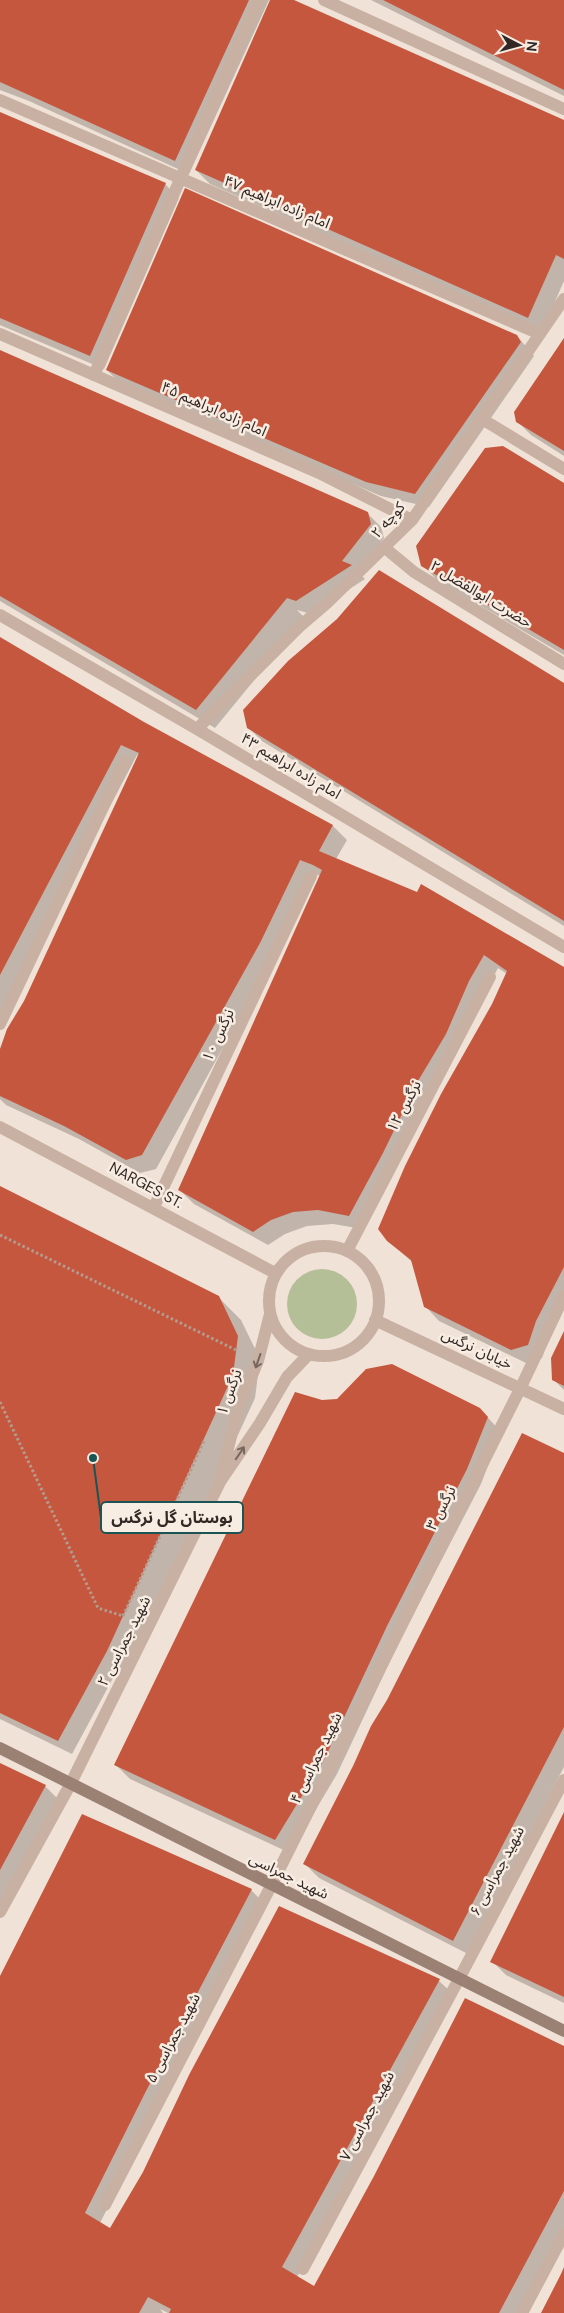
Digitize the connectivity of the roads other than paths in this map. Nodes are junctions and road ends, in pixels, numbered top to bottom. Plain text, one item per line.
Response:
1 (259, 0) edge
2 (324, 0) edge
3 (0, 100) edge
4 (564, 109) edge
5 (180, 177) junction
6 (564, 298) edge
7 (0, 334) edge
8 (540, 334) junction
9 (94, 375) junction
10 (482, 419) junction
11 (564, 469) edge
12 (412, 520) junction
13 (385, 548) junction
14 (0, 615) edge
15 (564, 664) edge
16 (197, 729) junction
17 (124, 761) dead end
18 (310, 876) dead end
19 (564, 947) edge
20 (490, 977) dead end
21 (0, 1024) edge
22 (0, 1127) edge
23 (154, 1207) junction
24 (347, 1251) junction
25 (275, 1273) junction
26 (564, 1296) edge
27 (270, 1314) junction
28 (375, 1320) junction
29 (309, 1354) junction
30 (520, 1387) junction
31 (564, 1409) edge
32 (220, 1482) junction
33 (207, 1512) joint
34 (390, 1644) joint
35 (0, 1748) edge
36 (564, 1780) edge
37 (70, 1785) junction
38 (271, 1886) junction
39 (0, 1912) edge
40 (460, 1978) junction
41 (564, 2031) edge
42 (105, 2205) dead end
43 (564, 2234) edge
44 (302, 2269) dead end
45 (522, 2313) edge

1 - 5 street
2 - 4 street
3 - 5 street, امام زاده ابراهیم ۴۷
5 - 8 street, امام زاده ابراهیم ۴۷
5 - 9 street
6 - 8 street, کوچه ۲
7 - 9 street, امام زاده ابراهیم ۴۵
8 - 10 street, کوچه ۲
9 - 12 street, امام زاده ابراهیم ۴۵
10 - 11 street
10 - 12 street, کوچه ۲
12 - 13 street, کوچه ۲
13 - 15 street, حضرت ابوالفضل ۲
13 - 16 street, کوچه ۲
14 - 16 street, امام زاده ابراهیم ۴۳
16 - 19 street, امام زاده ابراهیم ۴۳
17 - 21 street
18 - 23 street, نرگس ۱۰
20 - 24 street, نرگس ۱۲
22 - 23 street, NARGES ST.
23 - 25 street, NARGES ST.
24 - 25 street
24 - 28 street
25 - 27 street
26 - 30 street, نرگس ۳
27 - 29 street
27 -> 32 street, نرگس ۱
28 - 29 street
28 - 30 street, خیابان نرگس
32 -> 29 street, نرگس ۱
30 - 31 street, خیابان نرگس
30 - 34 street, نرگس ۳
32 - 33 street, نرگس ۱
33 - 37 street, شهید جمراسی ۲
34 - 38 street, شهید جمراسی ۴
35 - 37 street, شهید جمراسی
36 - 40 street, شهید جمراسی ۶
37 - 38 street, شهید جمراسی
37 - 39 street, شهید جمراسی ۲
38 - 40 street, شهید جمراسی
38 - 42 street, شهید جمراسی ۵
40 - 41 street, شهید جمراسی
40 - 44 street, شهید جمراسی ۷
43 - 45 street

